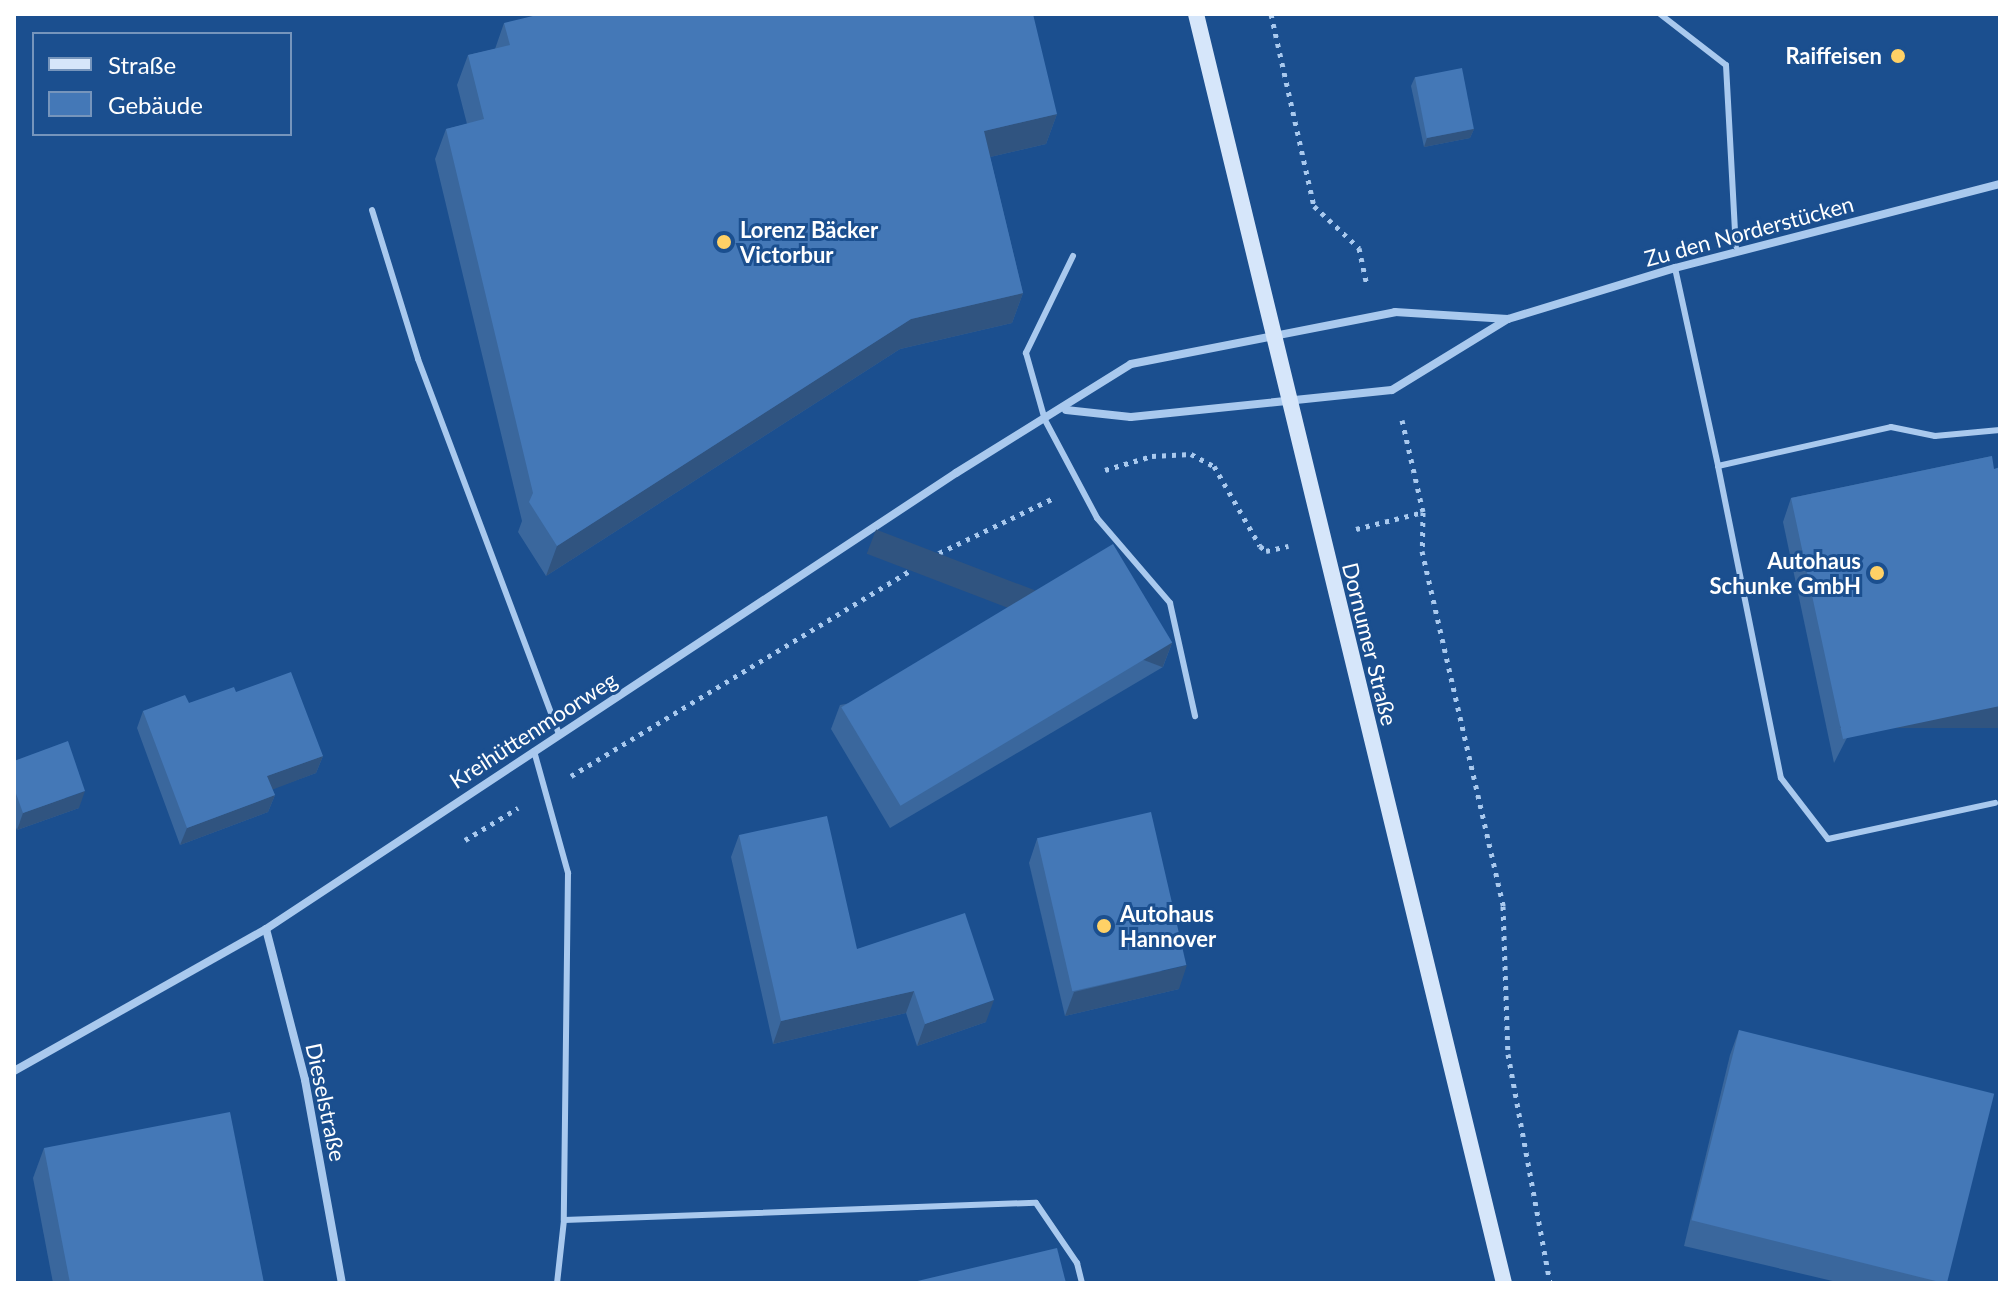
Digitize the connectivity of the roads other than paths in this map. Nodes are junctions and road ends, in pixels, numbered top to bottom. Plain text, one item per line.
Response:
1 (1196, 14) edge
2 (1660, 14) edge
3 (2000, 184) edge
4 (372, 210) dead end
5 (1736, 251) junction
6 (1073, 256) dead end
7 (1675, 268) junction
8 (1508, 319) junction
9 (1277, 337) junction
10 (1291, 399) junction
11 (1066, 410) junction
12 (1045, 420) junction
13 (2000, 430) edge
14 (1718, 466) junction
15 (1195, 716) dead end
16 (559, 734) junction
17 (534, 751) junction
18 (1995, 803) dead end
19 (266, 929) junction
20 (14, 1071) edge
21 (564, 1220) junction
22 (342, 1283) edge
23 (557, 1283) edge
24 (1082, 1283) edge
25 (1504, 1283) edge

1 - 9 main road, Dornumer Straße
2 - 5 lane
3 - 5 street, Zu den Norderstücken
4 - 16 lane
5 - 7 street, Zu den Norderstücken
6 - 12 lane
7 - 8 street, Zu den Norderstücken
7 - 14 lane
8 - 9 street, Zu den Norderstücken
8 - 10 street, Zu den Norderstücken
9 - 10 main road, Dornumer Straße
9 - 11 street, Kreihüttenmoorweg
10 - 11 street
10 - 25 main road, Dornumer Straße
11 - 12 street, Kreihüttenmoorweg
12 - 15 lane
12 - 16 street, Kreihüttenmoorweg
13 - 14 lane
14 - 18 lane
16 - 17 street, Kreihüttenmoorweg
17 - 19 street, Kreihüttenmoorweg
17 - 21 lane
19 - 20 street, Kreihüttenmoorweg
19 - 22 street, Dieselstraße
21 - 23 lane
21 - 24 lane

